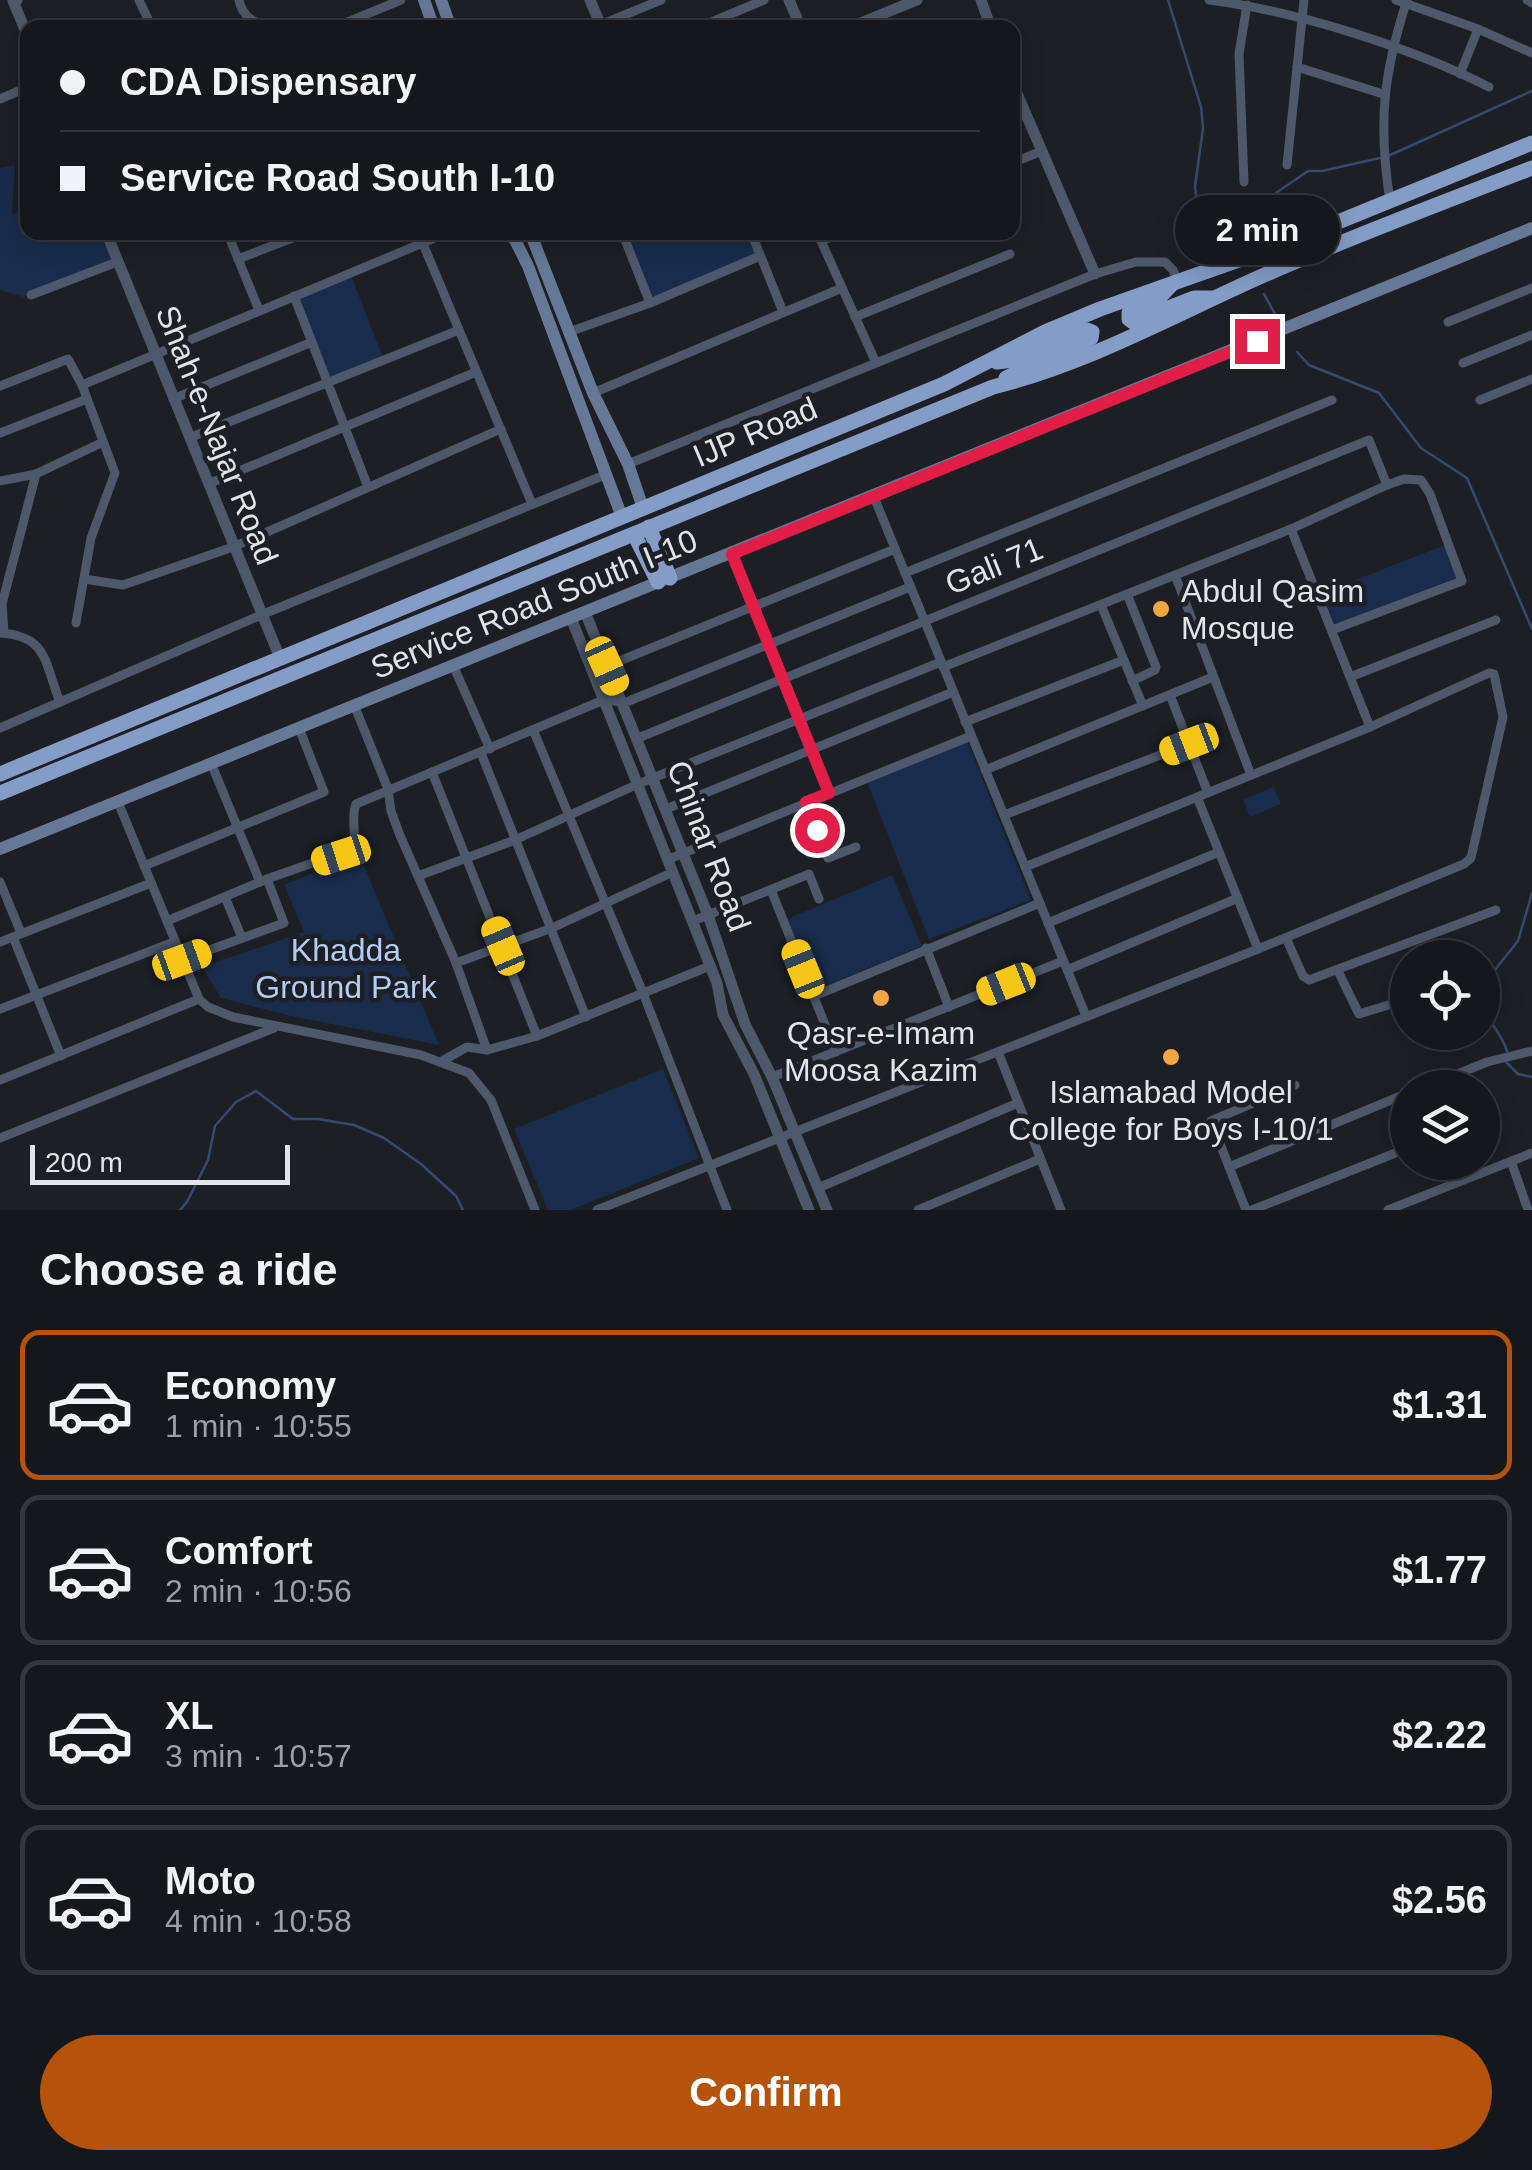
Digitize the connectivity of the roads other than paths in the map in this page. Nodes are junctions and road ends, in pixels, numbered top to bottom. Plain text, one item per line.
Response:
1 (401, 0) edge
2 (660, 0) edge
3 (733, 0) edge
4 (764, 0) edge
5 (917, 0) edge
6 (1208, 0) edge
7 (1304, 0) edge
8 (15, 1) edge
9 (1403, 1) edge
10 (1247, 5) junction
11 (0, 10) edge
12 (739, 10) junction
13 (1302, 18) junction
14 (352, 20) edge
15 (615, 20) edge
16 (716, 20) edge
17 (868, 20) edge
18 (1478, 28) junction
19 (1391, 48) junction
20 (1532, 52) edge
21 (1297, 66) junction
22 (1460, 74) junction
23 (1489, 87) dead end
24 (1383, 94) junction
25 (1020, 111) edge
26 (1532, 143) edge
27 (1042, 151) junction
28 (1020, 161) edge
29 (1286, 164) dead end
30 (1532, 168) edge
31 (1244, 182) dead end
32 (1390, 201) junction
33 (1532, 228) edge
34 (109, 240) edge
35 (230, 240) edge
36 (287, 240) edge
37 (421, 240) edge
38 (429, 240) edge
39 (515, 240) edge
40 (533, 240) edge
41 (625, 240) edge
42 (754, 240) edge
43 (820, 240) edge
44 (422, 243) junction
45 (1010, 254) dead end
46 (760, 256) junction
47 (238, 259) junction
48 (117, 262) junction
49 (1095, 274) junction
50 (1177, 280) junction
51 (842, 288) junction
52 (1532, 288) edge
53 (31, 295) dead end
54 (294, 296) junction
55 (1220, 298) junction
56 (650, 303) junction
57 (260, 310) junction
58 (783, 312) junction
59 (855, 317) junction
60 (1448, 322) dead end
61 (459, 330) junction
62 (568, 332) junction
63 (1532, 335) edge
64 (312, 342) junction
65 (154, 354) junction
66 (988, 362) junction
67 (1464, 362) dead end
68 (876, 364) junction
69 (476, 372) junction
70 (1532, 379) edge
71 (328, 383) junction
72 (82, 385) junction
73 (0, 386) edge
74 (994, 387) junction
75 (593, 393) junction
76 (87, 399) junction
77 (173, 399) junction
78 (1332, 400) dead end
79 (1480, 400) dead end
80 (345, 427) junction
81 (501, 428) junction
82 (0, 433) edge
83 (189, 438) junction
84 (104, 442) junction
85 (627, 466) junction
86 (36, 474) junction
87 (608, 474) junction
88 (0, 480) edge
89 (208, 484) junction
90 (1387, 485) junction
91 (368, 487) junction
92 (874, 497) junction
93 (532, 504) junction
94 (644, 508) junction
95 (622, 517) junction
96 (1291, 529) junction
97 (642, 531) junction
98 (233, 546) junction
99 (895, 549) junction
100 (732, 554) junction
101 (905, 573) junction
102 (1175, 575) junction
103 (84, 579) junction
104 (664, 580) junction
105 (910, 587) junction
106 (1127, 594) junction
107 (1101, 604) junction
108 (753, 607) junction
109 (585, 612) junction
110 (261, 615) junction
111 (571, 618) junction
112 (1496, 620) dead end
113 (925, 622) junction
114 (76, 623) dead end
115 (1332, 630) junction
116 (2, 633) edge
117 (768, 644) junction
118 (280, 658) junction
119 (1124, 660) junction
120 (453, 665) junction
121 (942, 665) junction
122 (607, 666) junction
123 (1214, 677) junction
124 (1350, 677) junction
125 (782, 680) junction
126 (1132, 681) junction
127 (954, 692) junction
128 (1170, 695) junction
129 (606, 699) junction
130 (60, 702) junction
131 (624, 703) junction
132 (1143, 706) junction
133 (355, 707) junction
134 (799, 720) junction
135 (966, 722) junction
136 (1370, 726) junction
137 (0, 728) edge
138 (298, 728) junction
139 (534, 732) junction
140 (971, 736) junction
141 (638, 738) junction
142 (96, 743) junction
143 (1189, 744) junction
144 (811, 750) junction
145 (486, 751) junction
146 (211, 764) junction
147 (985, 770) junction
148 (432, 772) junction
149 (0, 774) edge
150 (1251, 775) junction
151 (654, 778) junction
152 (638, 784) junction
153 (388, 789) junction
154 (1208, 792) junction
155 (0, 793) edge
156 (829, 793) junction
157 (1197, 797) junction
158 (118, 802) junction
159 (806, 802) junction
160 (666, 808) junction
161 (1004, 814) junction
162 (570, 817) junction
163 (240, 827) junction
164 (515, 840) junction
165 (856, 847) dead end
166 (0, 849) edge
167 (683, 852) junction
168 (1219, 852) junction
169 (466, 858) junction
170 (144, 866) junction
171 (671, 866) junction
172 (1025, 867) junction
173 (418, 876) junction
174 (264, 881) junction
175 (0, 882) edge
176 (150, 884) junction
177 (771, 890) junction
178 (225, 896) junction
179 (1238, 898) junction
180 (819, 899) dead end
181 (1040, 903) junction
182 (606, 904) junction
183 (1496, 910) dead end
184 (708, 914) junction
185 (167, 920) junction
186 (693, 921) junction
187 (1048, 923) junction
188 (552, 928) junction
189 (17, 935) junction
190 (242, 938) junction
191 (1286, 938) junction
192 (0, 942) edge
193 (174, 942) junction
194 (503, 946) junction
195 (926, 948) junction
196 (1258, 950) junction
197 (182, 960) junction
198 (456, 963) junction
199 (710, 966) junction
200 (1065, 966) junction
201 (1338, 971) junction
202 (643, 993) junction
203 (36, 995) junction
204 (814, 996) junction
205 (199, 999) junction
206 (1390, 1005) edge
207 (949, 1007) junction
208 (0, 1010) edge
209 (1086, 1016) junction
210 (586, 1017) junction
211 (277, 1027) junction
212 (537, 1036) junction
213 (487, 1050) junction
214 (1532, 1051) edge
215 (836, 1052) junction
216 (998, 1052) junction
217 (61, 1056) junction
218 (441, 1061) junction
219 (1467, 1070) edge
220 (772, 1077) junction
221 (0, 1080) edge
222 (1296, 1085) dead end
223 (1390, 1101) edge
224 (1018, 1103) junction
225 (796, 1133) junction
226 (0, 1138) edge
227 (780, 1138) junction
228 (1532, 1153) edge
229 (1390, 1155) edge
230 (1040, 1159) junction
231 (1511, 1161) junction
232 (708, 1166) junction
233 (1229, 1167) junction
234 (818, 1188) junction
235 (944, 1205) edge
236 (536, 1210) edge
237 (597, 1210) edge
238 (727, 1210) edge
239 (809, 1210) edge
240 (827, 1210) edge
241 (918, 1210) edge
242 (1060, 1210) edge
243 (1249, 1210) edge
244 (1388, 1210) edge
245 (1528, 1210) edge

1 - 14 street
2 - 15 street
3 - 12 street
4 - 12 street
5 - 17 street
6 - 10 street
7 - 13 street
8 - 11 street
9 - 18 street
9 - 19 street
10 - 13 street
10 - 31 street
12 - 16 street
13 - 19 street
13 - 21 street
18 - 20 street
18 - 22 street
19 - 22 street
19 - 24 street
21 - 24 street
21 - 29 street
22 - 23 street
24 - 32 street
25 - 27 street
26 - 32 highway, IJP Road
27 - 28 street
27 - 49 street
30 - 55 highway, IJP Road
32 - 50 highway, IJP Road
33 - 92 main road, Service Road South I-10
34 - 48 street, Shah-e-Najar Road
35 - 47 street
36 - 47 street
37 - 44 street
38 - 44 street
39 - 87 main road
40 - 62 main road
41 - 56 street
42 - 46 street
43 - 51 street
44 - 54 street
44 - 61 street
45 - 59 street
46 - 56 street
46 - 58 street
47 - 57 street
48 - 53 street
48 - 65 street, Shah-e-Najar Road
49 - 50 street
49 - 68 street
50 - 55 highway
50 - 66 highway, IJP Road
51 - 58 street
51 - 59 street
52 - 60 street
54 - 57 street
54 - 64 street
55 - 74 highway, IJP Road
56 - 62 street
57 - 65 street
58 - 75 street
59 - 68 street
61 - 69 street
61 - 71 street
62 - 75 main road
63 - 67 street
64 - 71 street
64 - 77 street
65 - 72 street
65 - 77 street, Shah-e-Najar Road
66 - 74 highway
66 - 94 highway, IJP Road
68 - 85 street
69 - 80 street
69 - 81 street
70 - 79 street
71 - 80 street
71 - 83 street
72 - 73 street
72 - 76 street
74 - 97 highway, IJP Road
75 - 85 main road
76 - 82 street
76 - 84 street
77 - 83 street, Shah-e-Najar Road
78 - 101 street
80 - 89 street
80 - 91 street
81 - 91 street
81 - 93 street
83 - 89 street, Shah-e-Najar Road
84 - 86 street
84 - 103 street
85 - 87 main road
85 - 87 main road
85 - 94 main road
86 - 88 street
86 - 116 street
87 - 93 street
87 - 95 main road
89 - 98 street, Shah-e-Najar Road
90 - 96 street
90 - 113 street, Gali 71
90 - 115 street
91 - 98 street
92 - 99 street
92 - 100 main road, Service Road South I-10
93 - 110 street
94 - 95 highway, IJP Road
95 - 118 highway, IJP Road
96 - 102 street
96 - 115 street
97 - 104 highway
97 - 142 highway, IJP Road
98 - 103 street
98 - 110 street, Shah-e-Najar Road
99 - 101 street
99 - 108 street
100 - 104 main road, Service Road South I-10
100 - 108 street
101 - 105 street
102 - 106 street
102 - 123 street
103 - 114 street
104 - 109 main road, Service Road South I-10
105 - 113 street
105 - 117 street
106 - 107 street
106 - 126 street
107 - 119 street
107 - 121 street
108 - 117 street
108 - 122 street
109 - 111 main road, Service Road South I-10
109 - 122 street, Chinar Road
110 - 118 street, Shah-e-Najar Road
110 - 130 street
111 - 120 main road, Service Road South I-10
111 - 129 street, Chinar Road
112 - 124 street
113 - 121 street
113 - 125 street, Gali 71
115 - 124 street
116 - 130 street
117 - 125 street
117 - 131 street
118 - 142 highway, IJP Road
119 - 126 street
119 - 135 street
120 - 133 main road, Service Road South I-10
120 - 145 street
121 - 127 street
121 - 134 street
122 - 131 street, Chinar Road
123 - 128 street
123 - 150 street
124 - 136 street
125 - 134 street
125 - 141 street, Gali 71
126 - 132 street
127 - 135 street
127 - 144 street
128 - 132 street
128 - 143 street
129 - 131 street
129 - 139 street
129 - 152 street, Chinar Road
130 - 137 street
131 - 141 street, Chinar Road
132 - 147 street
133 - 138 main road, Service Road South I-10
133 - 153 street
134 - 144 street
134 - 151 street
135 - 140 street
136 - 150 street
136 - 191 street
138 - 146 main road, Service Road South I-10
138 - 163 street
139 - 145 street
139 - 162 street
140 - 147 street
140 - 156 street
141 - 151 street, Chinar Road
142 - 149 highway, IJP Road
142 - 155 highway, IJP Road
143 - 154 street
143 - 161 street
144 - 156 street
144 - 160 street
145 - 148 street
145 - 164 street
146 - 158 main road, Service Road South I-10
146 - 163 street
147 - 161 street
148 - 153 street
148 - 169 street
150 - 154 street
151 - 152 street
151 - 160 street, Chinar Road
152 - 162 street
152 - 171 street, Chinar Road
153 - 173 street
153 - 174 street
154 - 157 street
156 - 159 street
157 - 168 street
157 - 172 street
158 - 166 main road, Service Road South I-10
158 - 170 street
159 - 165 street
159 - 167 street
160 - 167 street, Chinar Road
161 - 172 street
162 - 164 street
162 - 182 street
163 - 170 street
163 - 174 street
164 - 169 street
164 - 188 street
167 - 171 street
167 - 184 street, Chinar Road
168 - 179 street
168 - 187 street
169 - 173 street
169 - 194 street
170 - 176 street
171 - 182 street
171 - 186 street, Chinar Road
172 - 181 street
173 - 198 street
174 - 178 street
174 - 190 street
175 - 189 street
176 - 185 street
176 - 189 street
177 - 180 street
177 - 184 street
177 - 204 street
178 - 185 street
178 - 190 street
179 - 196 street
179 - 200 street
181 - 187 street
181 - 195 street
182 - 188 street
182 - 202 street
183 - 201 street
184 - 186 street
184 - 220 street, Chinar Road
185 - 193 street
186 - 199 street, Chinar Road
187 - 200 street
188 - 194 street
188 - 210 street
189 - 192 street
189 - 203 street
190 - 197 street
191 - 196 street
191 - 201 street
193 - 197 street
193 - 203 street
194 - 198 street
194 - 212 street
195 - 204 street
195 - 207 street
196 - 209 street
197 - 205 street
198 - 213 street
199 - 202 street
199 - 227 street, Chinar Road
200 - 207 street
200 - 209 street
201 - 206 street
202 - 210 street
202 - 232 street
203 - 208 street
203 - 217 street
204 - 215 street
205 - 211 street
205 - 217 street
207 - 215 street
209 - 216 street
210 - 212 street
211 - 218 street
211 - 226 street
212 - 213 street
213 - 218 street
214 - 219 street
215 - 220 street
216 - 224 street
216 - 225 street
217 - 221 street
218 - 236 street
220 - 225 street, Chinar Road
222 - 233 street
223 - 233 street
224 - 230 street
224 - 234 street
225 - 227 street
225 - 234 street, Chinar Road
227 - 232 street
227 - 239 street, Chinar Road
228 - 231 street
229 - 243 street
230 - 235 street
230 - 242 street
231 - 244 street
231 - 245 street
232 - 237 street
232 - 238 street
233 - 243 street
234 - 240 street, Chinar Road
235 - 241 street

